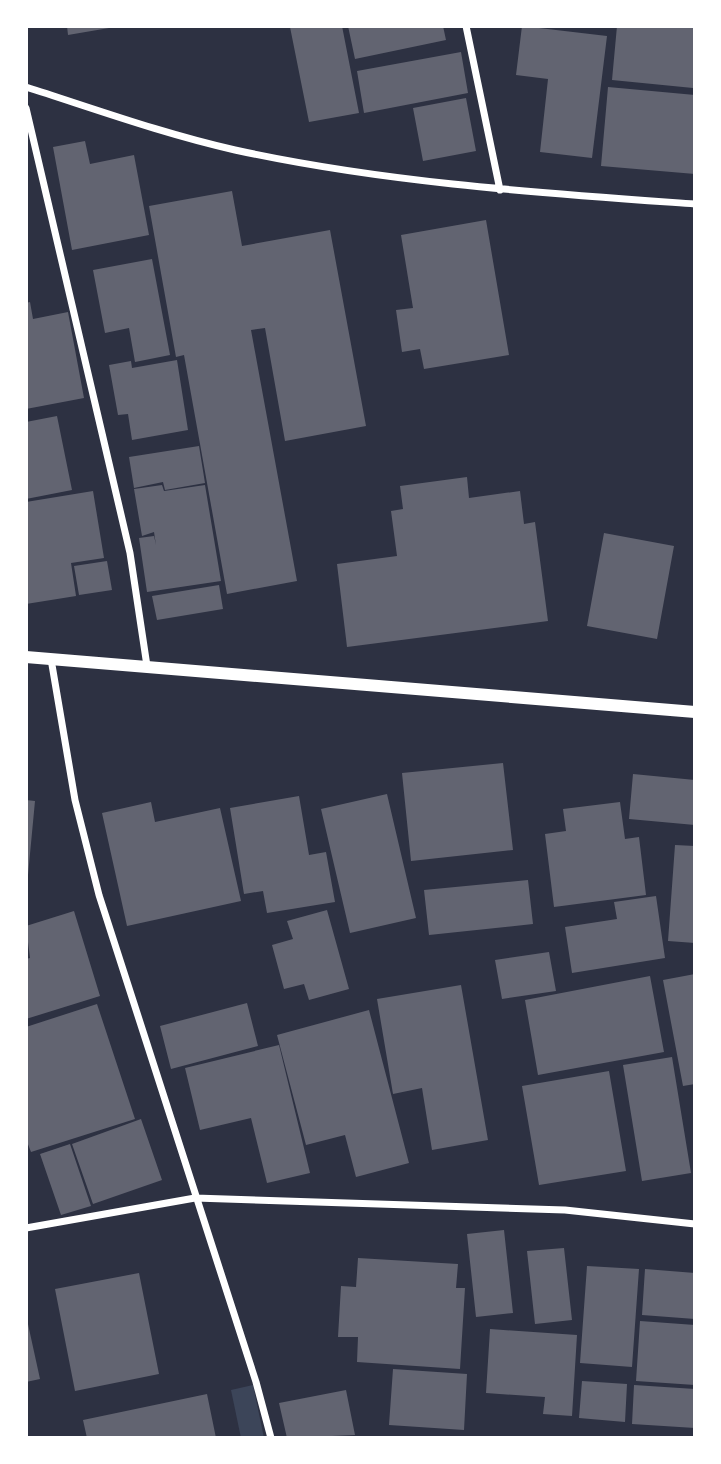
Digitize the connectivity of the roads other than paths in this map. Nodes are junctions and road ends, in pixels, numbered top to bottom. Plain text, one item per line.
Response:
1 (466, 26) edge
2 (26, 87) edge
3 (26, 108) edge
4 (500, 190) junction
5 (695, 204) edge
6 (26, 657) edge
7 (51, 659) junction
8 (147, 666) junction
9 (695, 712) edge
10 (195, 1198) junction
11 (695, 1224) edge
12 (26, 1228) edge
13 (271, 1438) edge

1 - 4 street
2 - 4 street
3 - 8 street
4 - 5 street
6 - 7 street
7 - 8 street
7 - 10 street
8 - 9 street
10 - 11 street
10 - 12 street
10 - 13 street

